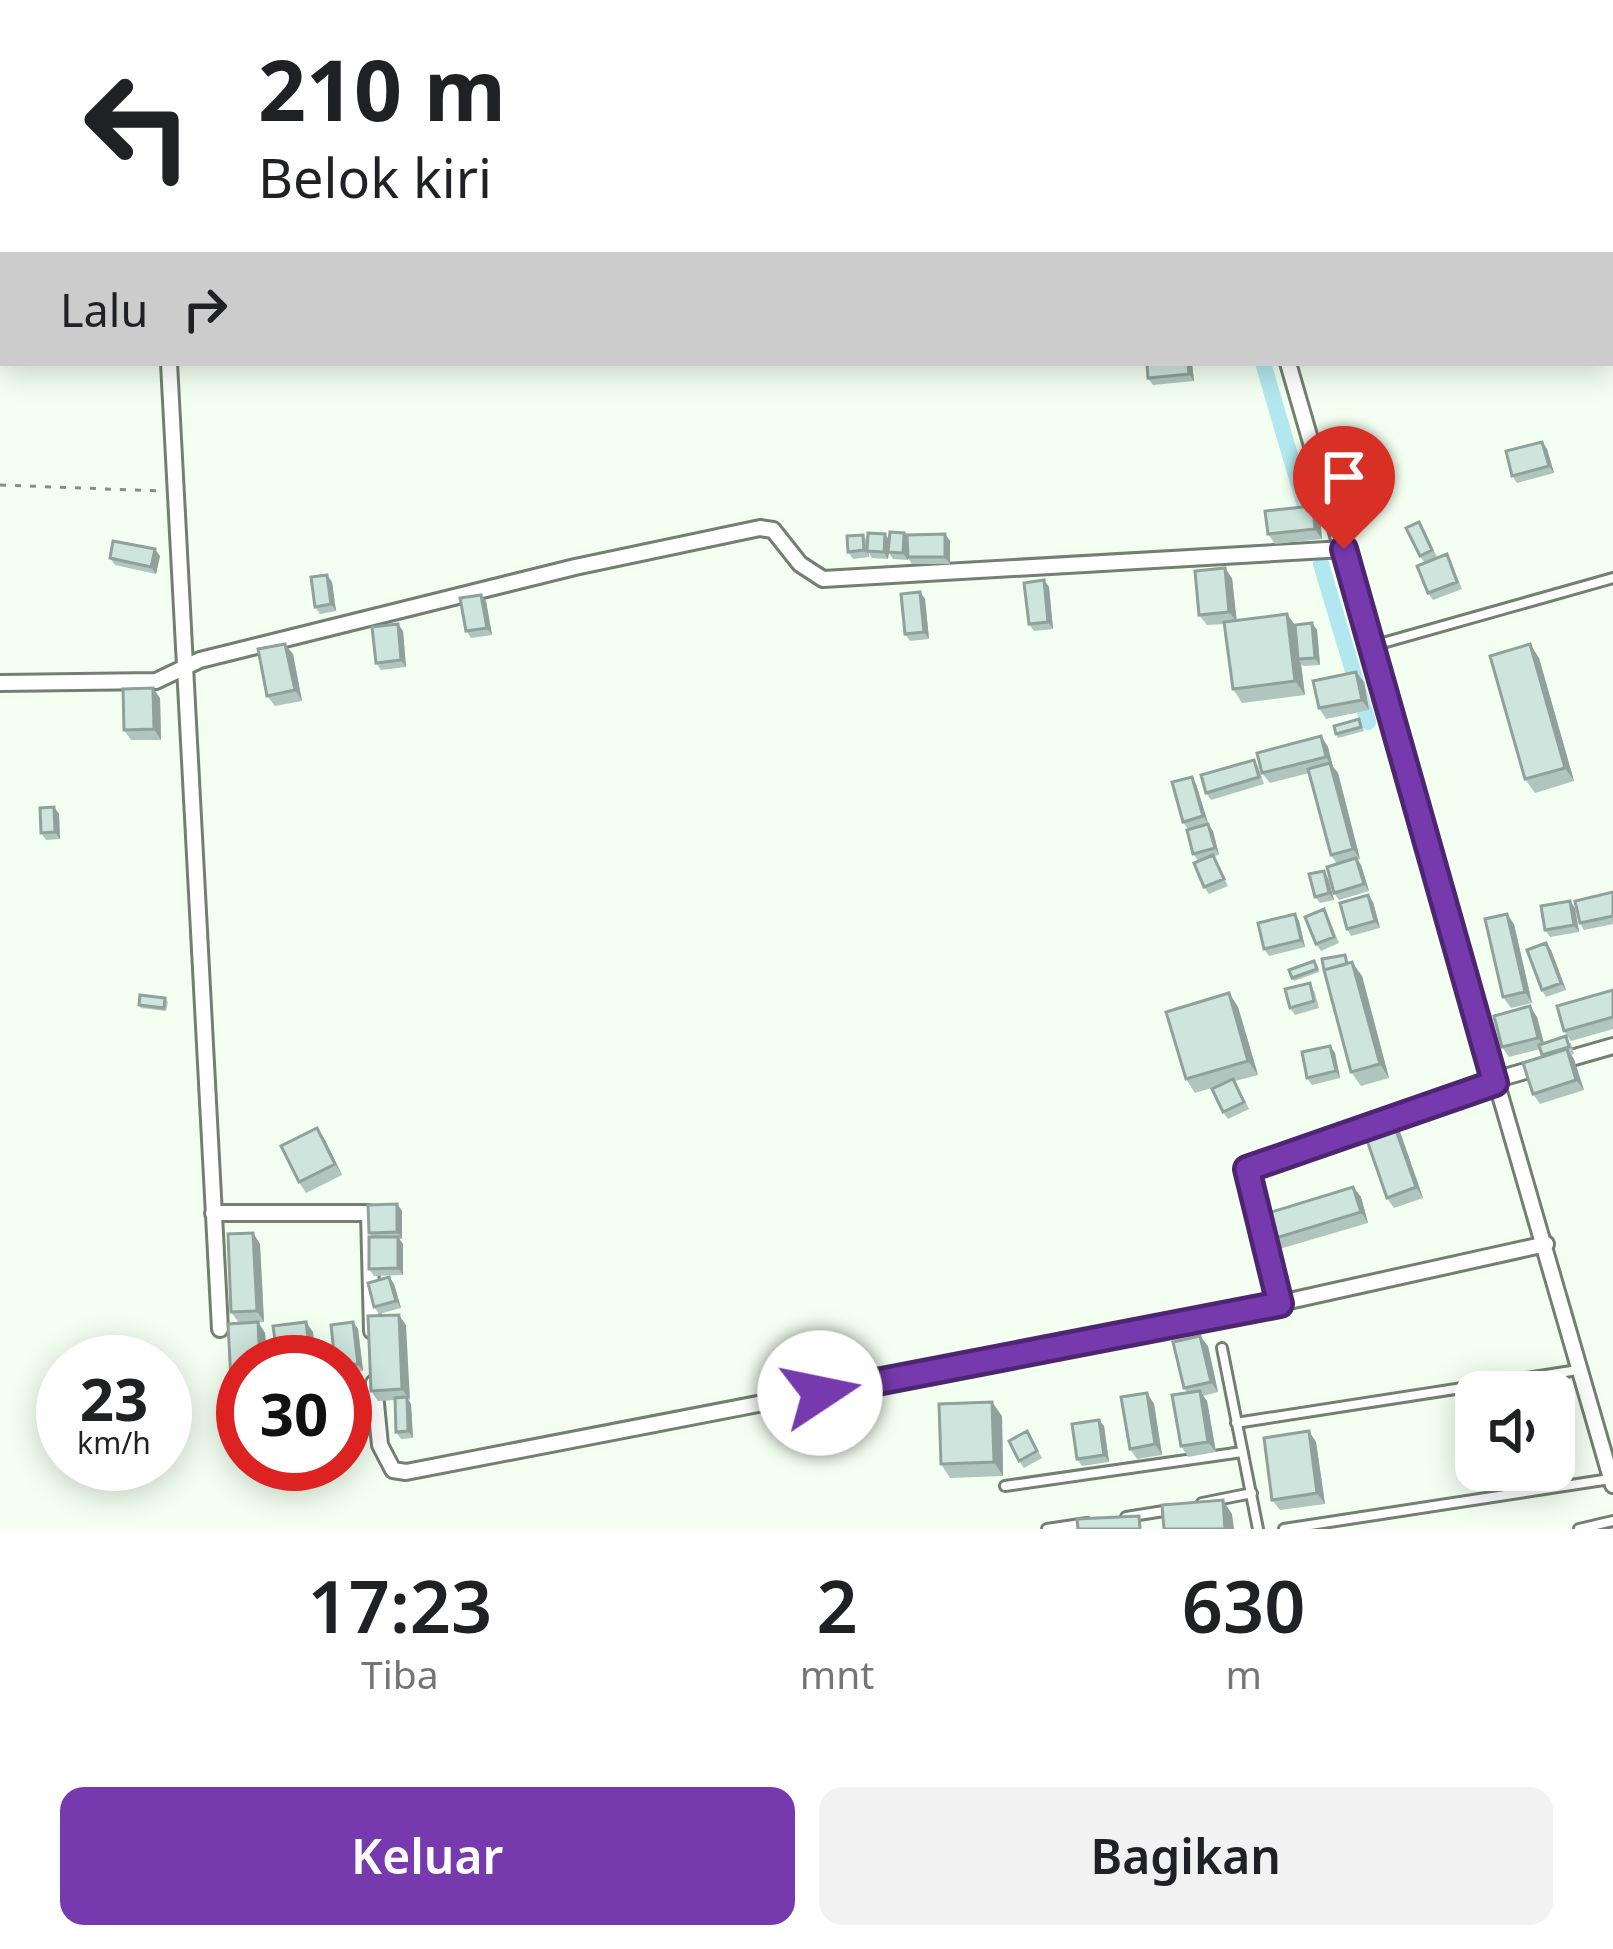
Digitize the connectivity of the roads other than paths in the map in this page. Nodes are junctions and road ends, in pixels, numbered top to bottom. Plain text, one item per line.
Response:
1 (169, 366) edge
2 (1289, 366) edge
3 (1344, 549) junction
4 (1613, 578) edge
5 (1371, 646) junction
6 (183, 665) junction
7 (0, 683) edge
8 (1613, 1046) edge
9 (1495, 1082) junction
10 (213, 1213) junction
11 (1546, 1244) junction
12 (1280, 1304) junction
13 (220, 1329) dead end
14 (1222, 1348) dead end
15 (373, 1352) edge
16 (1581, 1370) junction
17 (374, 1371) edge
18 (1236, 1423) junction
19 (1242, 1451) junction
20 (1612, 1482) edge
21 (1005, 1486) dead end
22 (1252, 1493) junction
23 (1195, 1504) edge
24 (1176, 1508) edge
25 (1157, 1512) junction
26 (1113, 1519) edge
27 (1613, 1521) edge
28 (1091, 1522) edge
29 (1047, 1529) edge
30 (1160, 1529) edge
31 (1258, 1529) edge
32 (1284, 1529) edge
33 (1579, 1529) edge

1 - 6 street
2 - 3 street
3 - 5 street
3 - 6 street
4 - 5 lane
5 - 9 street
6 - 7 street
6 - 10 street
8 - 9 street
9 - 11 street
9 - 12 lane
10 - 13 street
10 - 15 street
11 - 12 street
11 - 16 street
12 - 17 street
14 - 18 lane
16 - 18 lane
16 - 20 street
18 - 19 lane
19 - 21 lane
19 - 22 lane
20 - 32 lane
22 - 23 lane
22 - 31 lane
24 - 25 lane
25 - 26 lane
25 - 30 lane
27 - 33 lane
28 - 29 lane

